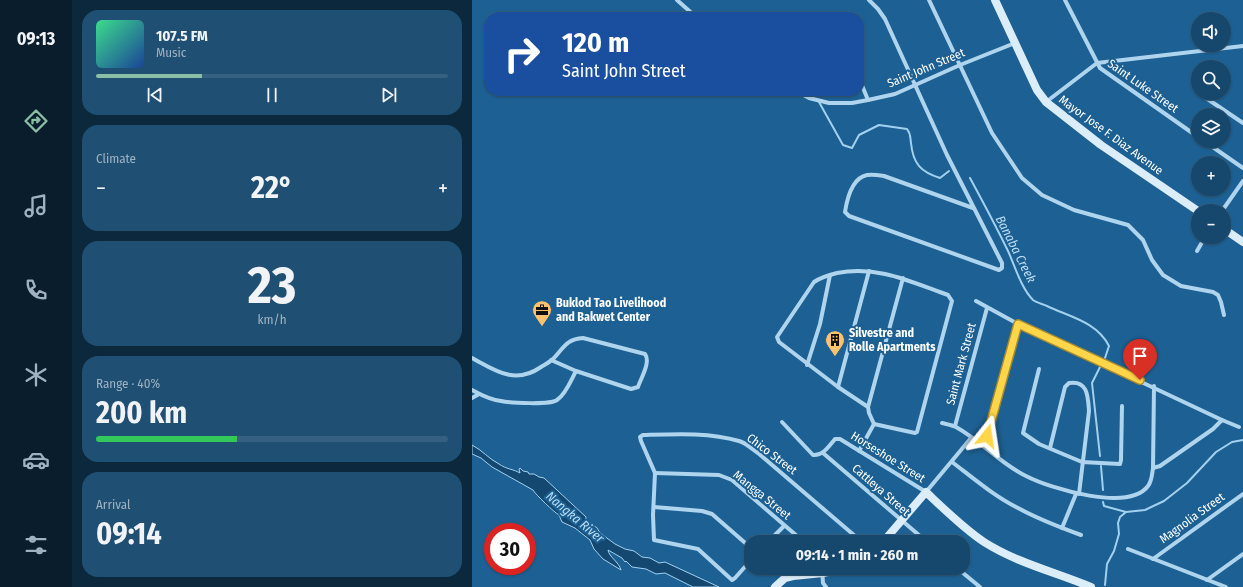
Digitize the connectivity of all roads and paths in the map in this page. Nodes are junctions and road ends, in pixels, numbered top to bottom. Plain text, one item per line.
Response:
1 (677, 0) edge
2 (869, 0) edge
3 (929, 0) edge
4 (995, 0) edge
5 (1065, 0) edge
6 (689, 12) edge
7 (1015, 43) junction
8 (1243, 46) edge
9 (1097, 63) junction
10 (960, 65) junction
11 (914, 85) junction
12 (864, 90) edge
13 (805, 96) edge
14 (868, 100) junction
15 (1209, 100) edge
16 (1046, 102) junction
17 (1243, 123) edge
18 (1191, 132) edge
19 (1214, 148) edge
20 (1243, 168) edge
21 (1243, 181) edge
22 (1227, 204) edge
23 (1191, 206) edge
24 (973, 208) junction
25 (1231, 234) edge
26 (1243, 242) edge
27 (1201, 244) edge
28 (1197, 251) dead end
29 (869, 271) junction
30 (830, 275) junction
31 (903, 278) junction
32 (976, 302) dead end
33 (987, 308) junction
34 (1224, 315) dead end
35 (1018, 324) junction
36 (472, 358) edge
37 (551, 360) junction
38 (807, 365) junction
39 (1039, 369) dead end
40 (576, 371) junction
41 (1154, 386) junction
42 (838, 387) junction
43 (472, 390) edge
44 (479, 394) junction
45 (472, 398) edge
46 (1122, 406) dead end
47 (868, 407) junction
48 (1222, 420) junction
49 (782, 422) dead end
50 (942, 423) dead end
51 (874, 424) junction
52 (955, 426) junction
53 (1239, 426) dead end
54 (971, 438) junction
55 (982, 446) junction
56 (1050, 448) junction
57 (859, 451) junction
58 (823, 453) junction
59 (952, 462) junction
60 (1082, 462) junction
61 (1154, 468) junction
62 (655, 473) junction
63 (926, 492) junction
64 (1078, 494) junction
65 (1243, 494) edge
66 (654, 507) junction
67 (901, 520) junction
68 (784, 526) junction
69 (1062, 528) junction
70 (775, 535) edge
71 (795, 535) edge
72 (854, 535) edge
73 (889, 535) edge
74 (919, 535) edge
75 (1081, 535) dead end
76 (744, 542) edge
77 (1128, 549) dead end
78 (1243, 554) edge
79 (1153, 559) junction
80 (744, 568) edge
81 (799, 575) edge
82 (822, 575) edge
83 (965, 575) edge
84 (1207, 580) junction
85 (775, 587) edge
86 (826, 587) edge
87 (980, 587) edge
88 (1091, 587) edge
89 (1226, 587) edge

1 - 6 street
2 - 11 street
3 - 10 street
4 - 7 main road, Mayor Jose F. Diaz Avenue
5 - 9 street, Saint Luke Street
7 - 10 street, Saint John Street
7 - 16 main road, Mayor Jose F. Diaz Avenue
8 - 9 street
9 - 16 street
9 - 18 street, Saint Luke Street
10 - 11 street, Saint John Street
10 - 34 street
11 - 14 street, Saint John Street
11 - 24 street
12 - 14 street
13 - 14 street, Saint John Street
15 - 17 street
16 - 23 main road, Mayor Jose F. Diaz Avenue
19 - 20 street
21 - 22 street
24 - 24 street
25 - 26 main road
27 - 28 street
29 - 30 street
29 - 31 street
29 - 42 street
30 - 38 street
30 - 38 street
31 - 47 street
31 - 51 street
32 - 33 street
33 - 35 street
33 - 52 street, Saint Mark Street
35 - 41 street
35 - 55 street
36 - 37 street
37 - 40 street
37 - 40 street
38 - 42 street
39 - 56 street
40 - 44 street
41 - 48 street
41 - 61 street
42 - 47 street
43 - 44 street
44 - 45 street
46 - 60 street
47 - 51 street
48 - 53 street
48 - 61 street
49 - 58 street
50 - 52 street
51 - 57 street
52 - 54 street
54 - 55 street
54 - 59 street
55 - 64 street
56 - 60 street
56 - 60 street
57 - 58 street, Horseshoe Street
57 - 63 street, Horseshoe Street
58 - 67 street, Cattleya Street
59 - 63 street
59 - 69 street
60 - 64 street
61 - 64 street
62 - 66 street
62 - 68 street, Mangga Street
62 - 72 street, Chico Street
63 - 67 main road
63 - 88 main road
64 - 69 street
65 - 79 street, Magnolia Street
66 - 76 street
66 - 80 street
67 - 73 main road
67 - 74 street, Cattleya Street
68 - 70 street
68 - 71 street, Mangga Street
69 - 75 street
77 - 79 street
78 - 84 street
79 - 84 street
81 - 85 main road
82 - 86 street
83 - 87 street
84 - 89 street

